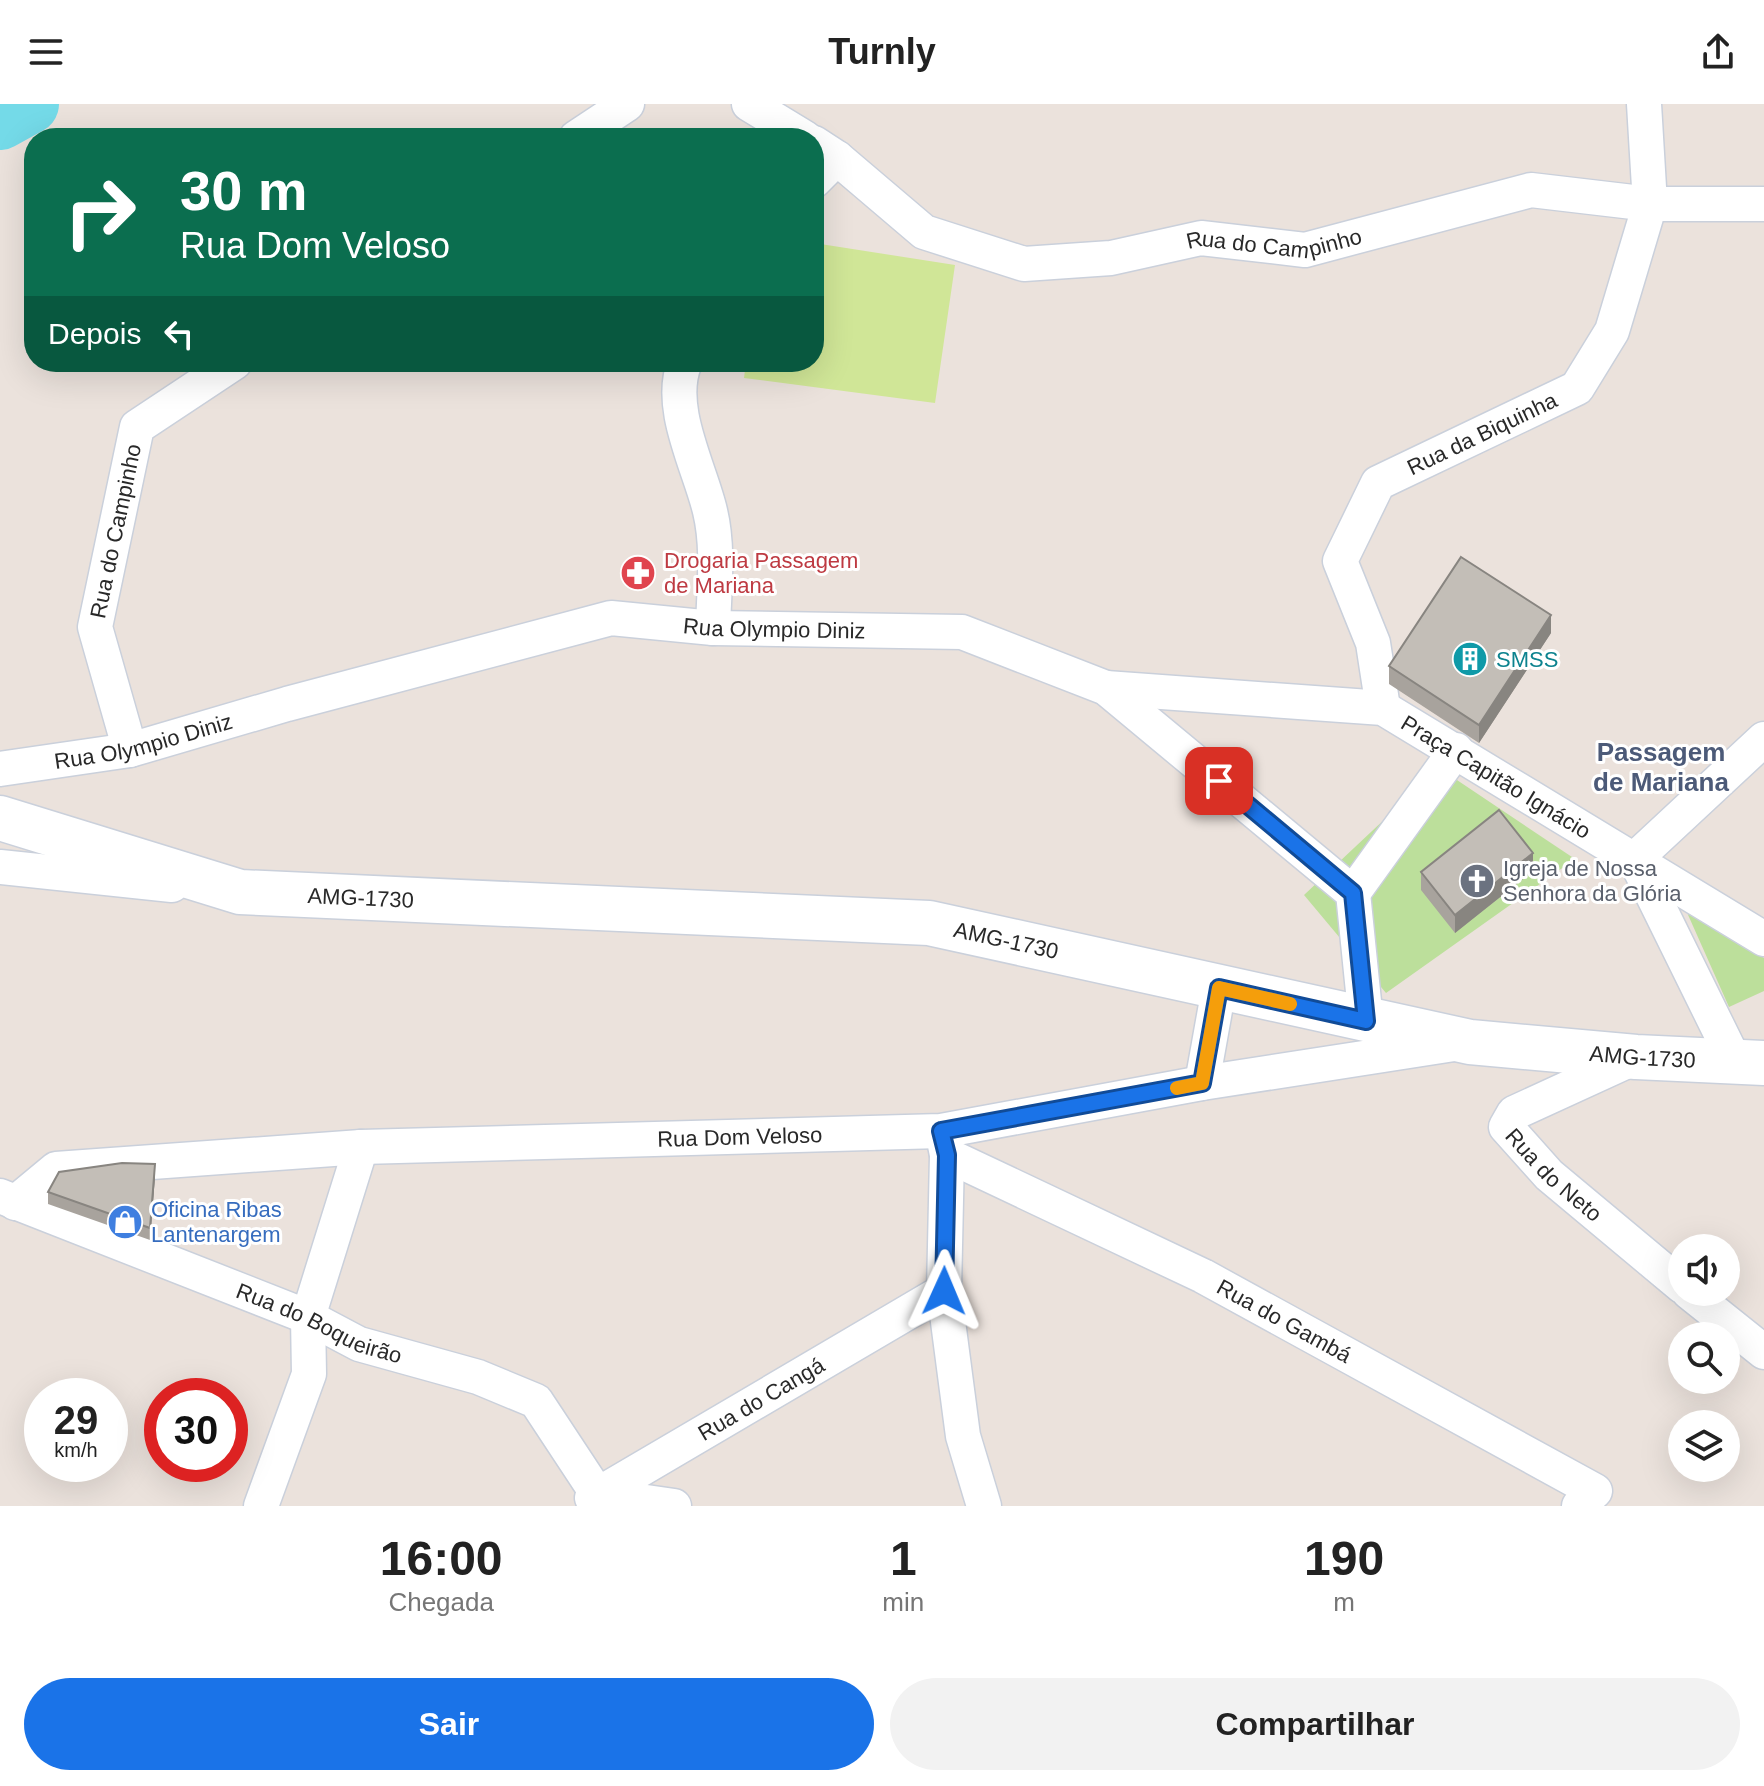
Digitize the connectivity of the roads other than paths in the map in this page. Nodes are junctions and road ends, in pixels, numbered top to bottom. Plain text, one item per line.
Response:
1 (627, 104) edge
2 (749, 104) edge
3 (1644, 104) edge
4 (591, 128) edge
5 (789, 128) edge
6 (824, 162) edge
7 (1650, 204) junction
8 (1764, 204) edge
9 (220, 372) edge
10 (684, 372) edge
11 (713, 628) junction
12 (1106, 688) junction
13 (1383, 708) junction
14 (1764, 739) edge
15 (130, 750) junction
16 (1456, 750) junction
17 (0, 769) edge
18 (0, 818) edge
19 (1635, 859) junction
20 (0, 867) edge
21 (240, 892) junction
22 (1353, 893) junction
23 (1764, 939) edge
24 (1219, 988) junction
25 (1366, 1021) junction
26 (1470, 1042) junction
27 (1636, 1057) junction
28 (1749, 1062) edge
29 (1202, 1083) junction
30 (944, 1143) junction
31 (361, 1147) junction
32 (8, 1199) edge
33 (1668, 1274) edge
34 (944, 1291) junction
35 (1706, 1306) edge
36 (308, 1317) junction
37 (1764, 1352) edge
38 (588, 1501) edge
39 (261, 1506) edge
40 (674, 1506) edge
41 (984, 1506) edge
42 (1579, 1506) edge

1 - 4 street
2 - 5 street
3 - 7 street, Rua da Biquinha
6 - 7 street, Rua do Campinho
7 - 8 street, Rua do Campinho
7 - 13 street, Rua da Biquinha
9 - 15 street, Rua do Campinho
10 - 11 street
11 - 12 street, Rua Olympio Diniz
11 - 15 street, Rua Olympio Diniz
12 - 13 street, Praça Capitão Ignácio
12 - 22 street, Rua Olympio Diniz
13 - 16 street, Praça Capitão Ignácio
14 - 19 street
15 - 17 street, Rua Olympio Diniz
16 - 19 street, Praça Capitão Ignácio
16 - 22 street
18 - 21 main road, AMG-1730
19 - 23 street, Praça Capitão Ignácio
19 - 28 street
20 - 21 street
21 - 24 main road, AMG-1730
22 - 25 street
24 - 25 main road, AMG-1730
24 - 29 street
25 - 26 main road, AMG-1730
26 - 27 main road, AMG-1730
26 - 29 street, Rua Dom Veloso
27 - 28 main road, AMG-1730
27 - 33 street, Rua do Neto
29 - 30 street, Rua Dom Veloso
30 - 31 street, Rua Dom Veloso
30 - 34 street
30 - 42 street, Rua do Gambá
31 - 32 street, Rua Dom Veloso
31 - 36 street
32 - 36 street, Rua do Boqueirão
34 - 38 street, Rua do Cangá
34 - 41 street
35 - 37 street
36 - 38 street, Rua do Boqueirão
36 - 39 street
38 - 40 street

